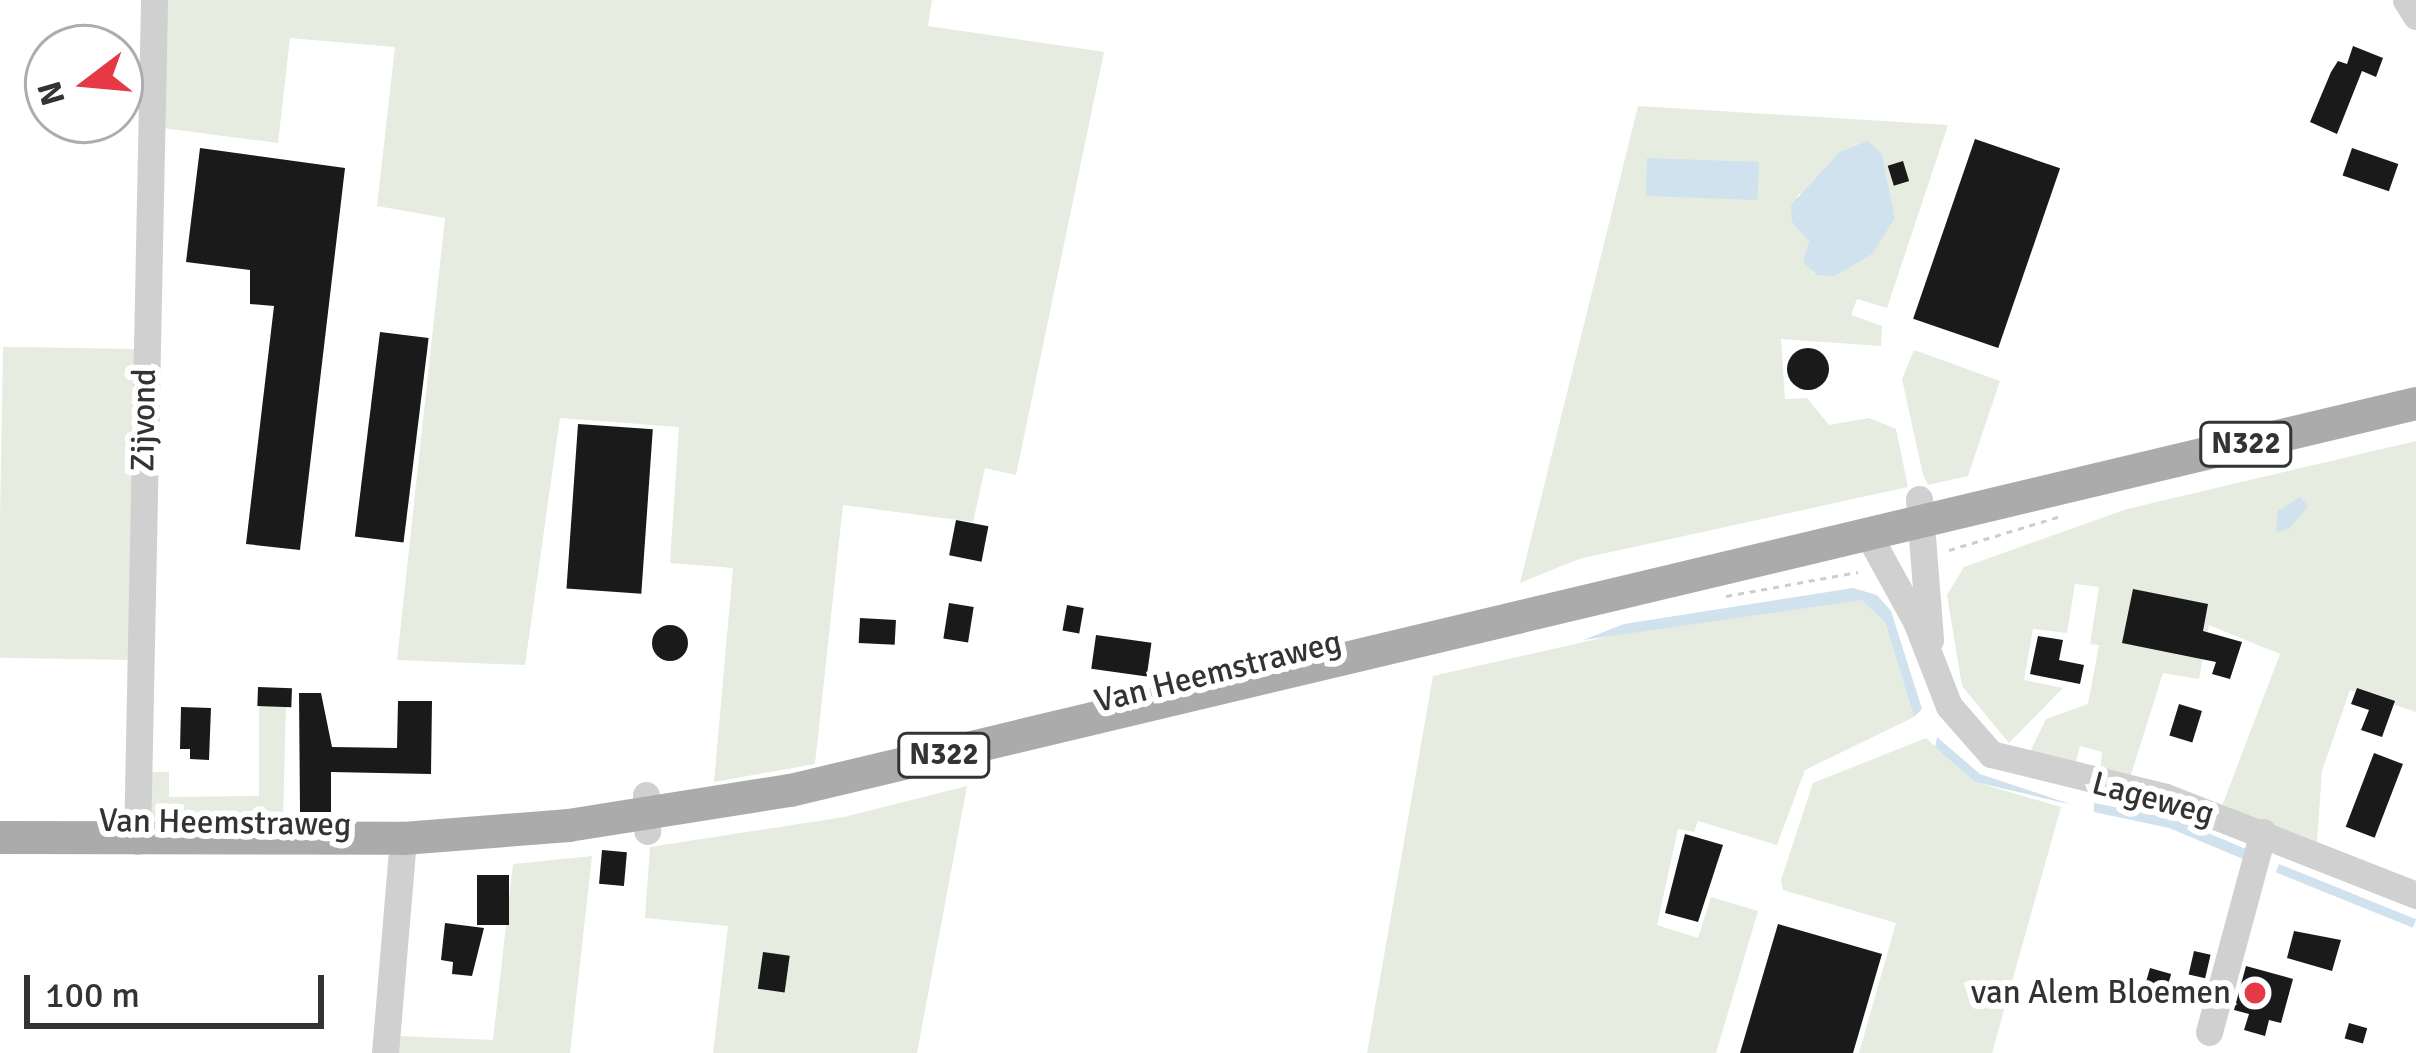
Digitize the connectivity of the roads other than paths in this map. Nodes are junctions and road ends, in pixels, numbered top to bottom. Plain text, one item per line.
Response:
1 (154, 0) edge
2 (2406, 0) edge
3 (2416, 16) edge
4 (2416, 404) edge
5 (1921, 511) junction
6 (1869, 536) junction
7 (1932, 663) junction
8 (2264, 832) junction
9 (0, 837) edge
10 (403, 838) junction
11 (137, 841) junction
12 (2416, 895) edge
13 (2209, 1032) dead end
14 (385, 1053) edge

1 - 11 street, Zijvond
2 - 3 street
4 - 5 main road, Van Heemstraweg / N322
5 - 6 main road, Van Heemstraweg / N322
5 - 7 street, Lageweg
6 - 7 street, Lageweg
6 - 10 main road, Van Heemstraweg / N322
7 - 8 street, Lageweg
8 - 12 street, Lageweg
8 - 13 street
9 - 11 main road, Van Heemstraweg / N322
10 - 11 main road, Van Heemstraweg / N322
10 - 14 street

